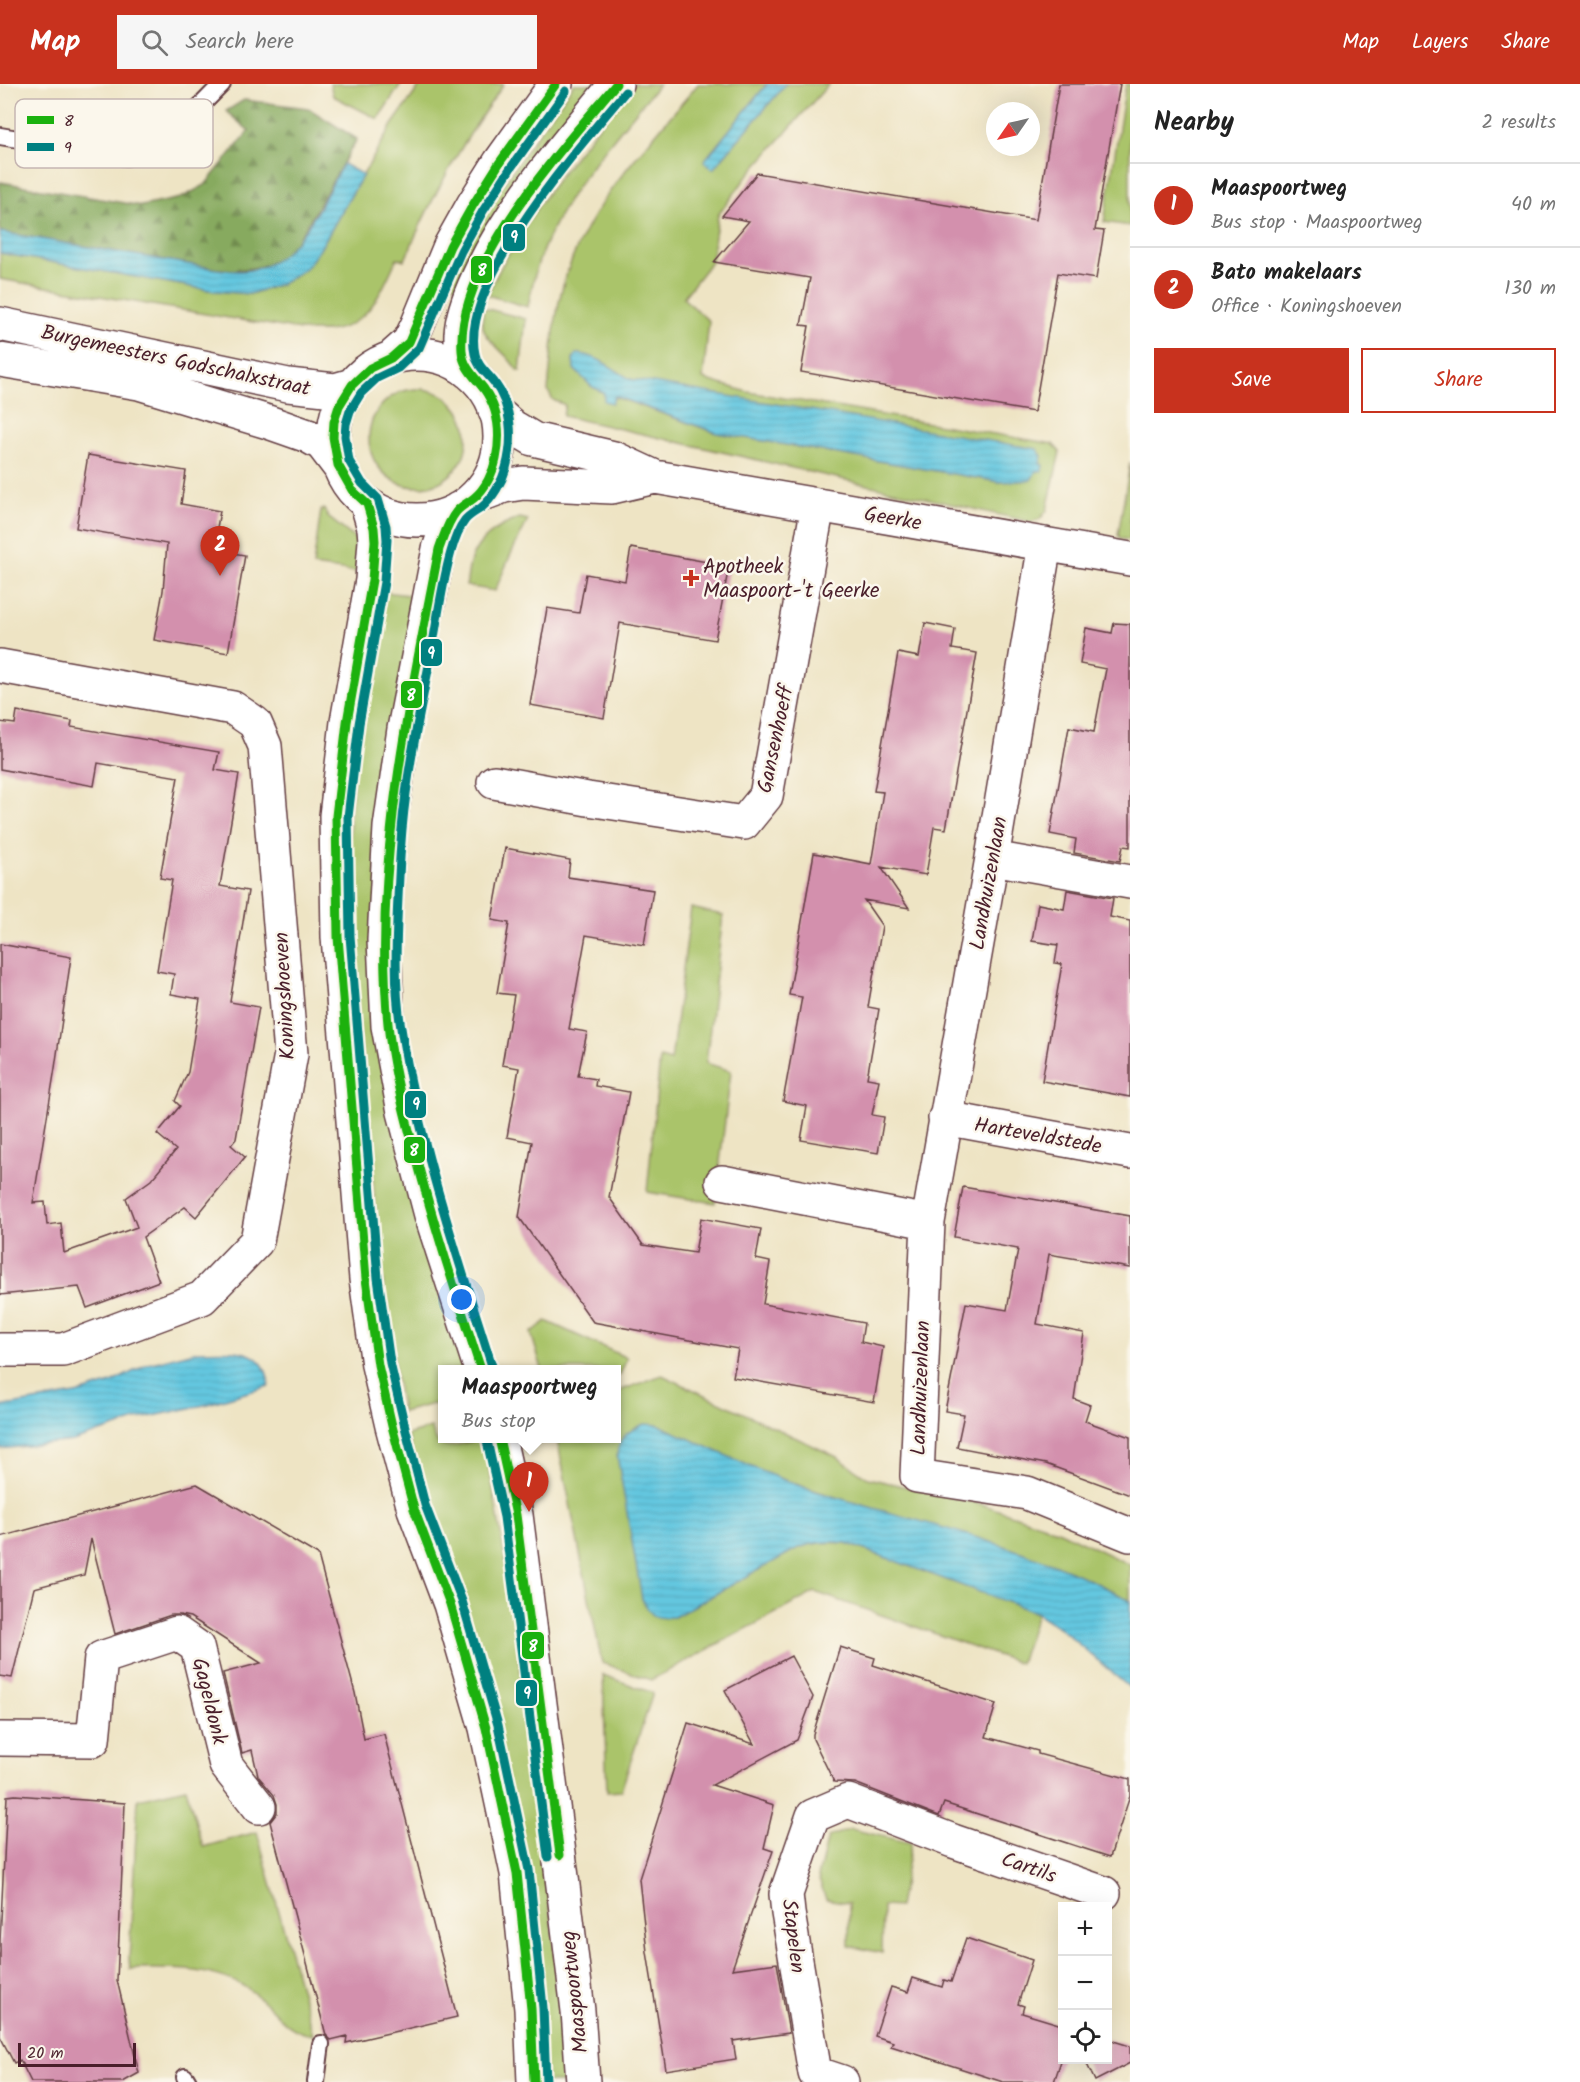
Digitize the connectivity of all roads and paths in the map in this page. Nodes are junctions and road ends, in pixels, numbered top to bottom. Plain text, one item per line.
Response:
1 (222, 84) edge
2 (556, 84) edge
3 (616, 84) edge
4 (207, 99) edge
5 (0, 136) edge
6 (15, 138) edge
7 (0, 324) edge
8 (391, 358) junction
9 (0, 360) edge
10 (467, 370) junction
11 (352, 385) junction
12 (495, 411) junction
13 (338, 465) junction
14 (655, 477) junction
15 (466, 503) junction
16 (367, 504) junction
17 (818, 505) junction
18 (1045, 544) junction
19 (1130, 559) edge
20 (0, 666) edge
21 (494, 782) dead end
22 (993, 858) junction
23 (1130, 882) edge
24 (945, 1118) junction
25 (1130, 1152) edge
26 (722, 1182) dead end
27 (928, 1222) junction
28 (0, 1350) edge
29 (479, 1365) edge
30 (500, 1443) edge
31 (1130, 1535) edge
32 (0, 1738) edge
33 (259, 1807) dead end
34 (953, 1841) joint
35 (1104, 1893) dead end
36 (321, 2044) dead end
37 (315, 2082) edge
38 (534, 2082) edge
39 (583, 2082) edge
40 (842, 2082) edge

1 - 4 lane
2 - 8 street
3 - 10 street
5 - 6 lane
7 - 11 street, Burgemeesters Godschalxstraat
8 - 10 street
8 - 11 street
9 - 13 street, Burgemeesters Godschalxstraat
10 - 12 street
11 - 13 street
12 - 14 street, Geerke
12 - 15 street
13 - 16 street
14 - 15 street, Geerke
14 - 17 street, Geerke
15 - 16 street
15 - 29 street
16 - 38 street, Maaspoortweg
17 - 18 street, Geerke
17 - 21 street, Gansenhoeff
18 - 19 street, Geerke
18 - 22 street, Landhuizenlaan
20 - 28 street, Koningshoeven
22 - 23 street
22 - 24 street, Landhuizenlaan
24 - 25 street, Harteveldstede
24 - 27 street, Landhuizenlaan
26 - 27 street
27 - 31 street, Landhuizenlaan
30 - 39 street, Maaspoortweg
32 - 33 street, Gageldonk
34 - 35 street, Cartils
34 - 40 street, Stapelen
36 - 37 lane

